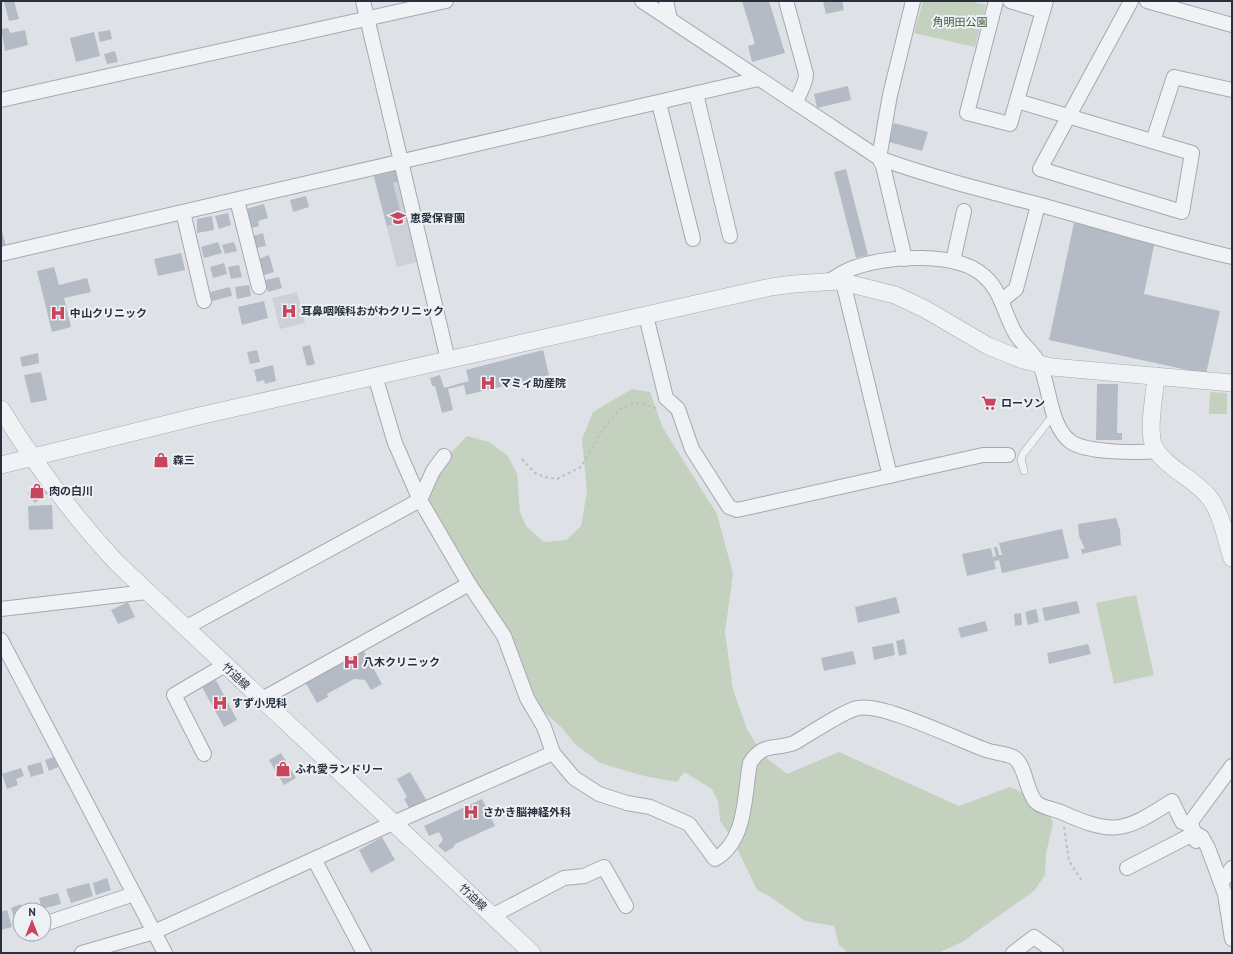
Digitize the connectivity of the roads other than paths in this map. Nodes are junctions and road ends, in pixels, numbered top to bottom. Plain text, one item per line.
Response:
1 (363, 1) edge
2 (446, 1) edge
3 (642, 1) edge
4 (666, 1) edge
5 (786, 1) edge
6 (913, 1) edge
7 (996, 1) edge
8 (1010, 1) edge
9 (1131, 1) edge
10 (1147, 1) edge
11 (1044, 6) edge
12 (368, 18) junction
13 (670, 19) junction
14 (1232, 25) edge
15 (758, 79) junction
16 (1232, 90) edge
17 (696, 94) junction
18 (1, 100) edge
19 (1017, 101) junction
20 (659, 103) junction
21 (796, 103) junction
22 (1069, 116) junction
23 (1153, 141) junction
24 (879, 158) junction
25 (402, 162) junction
26 (237, 200) junction
27 (1038, 205) junction
28 (964, 211) dead end
29 (183, 212) junction
30 (730, 236) dead end
31 (693, 239) dead end
32 (1, 254) edge
33 (1232, 256) edge
34 (905, 259) junction
35 (953, 262) junction
36 (836, 282) junction
37 (259, 287) dead end
38 (204, 300) dead end
39 (1001, 301) junction
40 (646, 316) junction
41 (448, 360) junction
42 (1039, 364) junction
43 (375, 376) junction
44 (1156, 376) junction
45 (1232, 383) edge
46 (1, 409) edge
47 (1054, 414) junction
48 (1158, 451) junction
49 (1008, 455) dead end
50 (444, 456) dead end
51 (31, 458) junction
52 (1, 465) edge
53 (1024, 471) dead end
54 (890, 476) junction
55 (420, 500) junction
56 (1232, 558) edge
57 (469, 584) junction
58 (147, 592) junction
59 (1, 609) edge
60 (185, 628) junction
61 (1, 640) edge
62 (225, 665) junction
63 (262, 699) junction
64 (553, 753) junction
65 (204, 754) dead end
66 (1232, 766) edge
67 (393, 823) junction
68 (1194, 830) junction
69 (314, 859) junction
70 (1127, 868) dead end
71 (1232, 868) edge
72 (1221, 883) junction
73 (134, 894) junction
74 (626, 906) dead end
75 (492, 916) junction
76 (52, 921) edge
77 (154, 932) junction
78 (1231, 936) edge
79 (82, 953) edge
80 (165, 953) edge
81 (364, 953) edge
82 (532, 953) edge
83 (1013, 953) edge
84 (1056, 953) edge

1 - 12 street
2 - 12 street
3 - 13 street
4 - 13 street
5 - 21 street
6 - 24 street
7 - 19 street
8 - 11 street
9 - 22 street
10 - 14 street
11 - 19 street
12 - 18 street
12 - 25 street
13 - 15 street
15 - 17 street
15 - 21 street
16 - 23 street
17 - 20 street
17 - 30 street
19 - 22 street
20 - 25 street
20 - 31 street
21 - 24 street
22 - 23 street
22 - 23 street
24 - 27 street
24 - 34 street
25 - 26 street
25 - 41 street
26 - 29 street
26 - 37 street
27 - 33 street
27 - 39 street
28 - 35 street
29 - 32 street
29 - 38 street
34 - 35 street
34 - 36 street
35 - 39 street
36 - 40 street
36 - 42 street
36 - 54 street
39 - 42 street
40 - 41 street
40 - 54 street
41 - 43 street
42 - 44 street
42 - 47 street
43 - 51 street
43 - 55 street
44 - 45 street
44 - 48 street
46 - 51 street, 竹迫線
47 - 48 street
47 - 53 lane
48 - 56 street
49 - 54 street
50 - 55 street
51 - 52 street
51 - 58 street, 竹迫線
55 - 57 street
55 - 60 street
57 - 63 street
57 - 64 street
58 - 59 street
58 - 60 street, 竹迫線
60 - 62 street, 竹迫線
61 - 73 street
62 - 63 street, 竹迫線
62 - 65 street
63 - 67 street, 竹迫線
64 - 67 street
64 - 68 street
66 - 68 street
67 - 69 street
67 - 75 street, 竹迫線
68 - 70 street
68 - 72 street
68 - 78 street
69 - 77 street
69 - 81 street
71 - 72 street
72 - 78 street
73 - 76 street
73 - 77 street
74 - 75 street
75 - 82 street, 竹迫線
77 - 79 street
77 - 80 street
83 - 84 street

